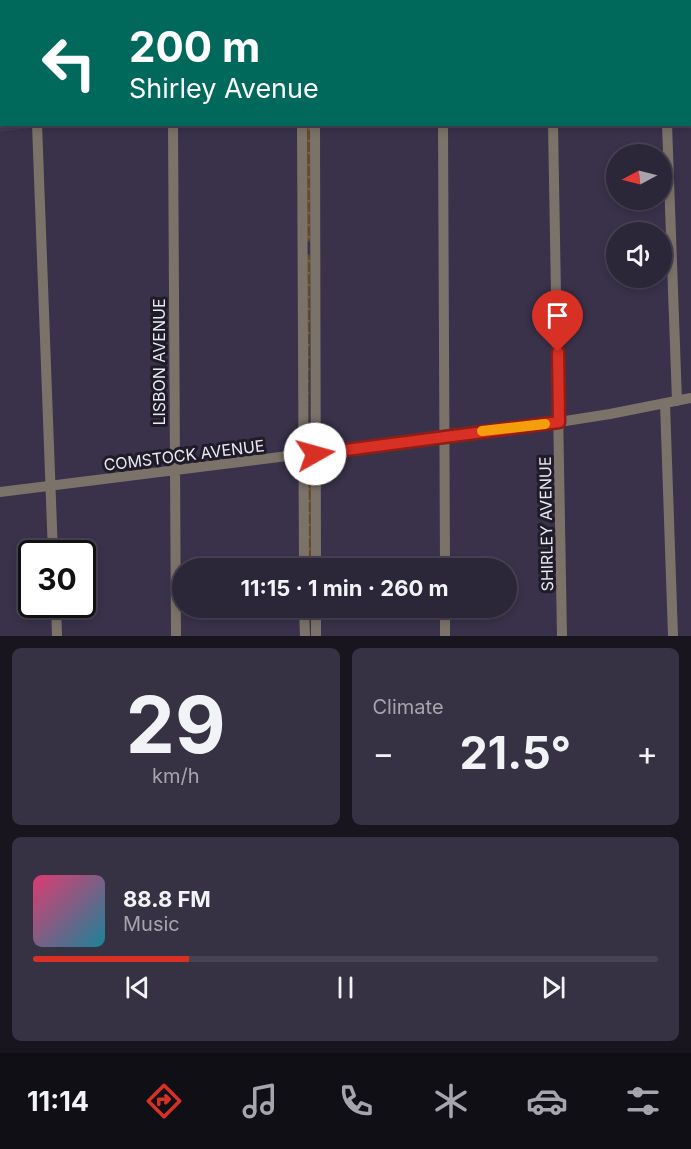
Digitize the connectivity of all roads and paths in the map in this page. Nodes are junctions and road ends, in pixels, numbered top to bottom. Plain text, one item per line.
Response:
1 (37, 126) edge
2 (173, 126) edge
3 (302, 126) edge
4 (315, 126) edge
5 (443, 126) edge
6 (553, 126) edge
7 (667, 126) edge
8 (302, 249) junction
9 (315, 249) junction
10 (691, 398) edge
11 (677, 401) junction
12 (665, 403) junction
13 (559, 422) junction
14 (445, 436) junction
15 (309, 454) junction
16 (174, 471) junction
17 (50, 486) junction
18 (0, 492) edge
19 (52, 540) edge
20 (304, 558) edge
21 (315, 558) edge
22 (445, 558) edge
23 (56, 618) edge
24 (304, 618) edge
25 (316, 618) edge
26 (445, 618) edge
27 (57, 636) edge
28 (176, 636) edge
29 (305, 636) edge
30 (316, 636) edge
31 (445, 636) edge
32 (562, 636) edge
33 (673, 636) edge

1 - 17 street
2 - 16 street, LISBON AVENUE
3 - 8 street
4 - 9 street
5 - 14 street
6 - 13 street, SHIRLEY AVENUE
7 - 11 street
8 - 9 street
8 - 15 street
9 - 15 street
10 - 11 street, COMSTOCK AVENUE
11 - 12 street, COMSTOCK AVENUE
12 - 13 street, COMSTOCK AVENUE
12 - 33 street
13 - 14 street, COMSTOCK AVENUE
13 - 32 street, SHIRLEY AVENUE
14 - 15 street, COMSTOCK AVENUE
14 - 22 street
15 - 16 street, COMSTOCK AVENUE
15 - 20 street
15 - 21 street
16 - 17 street, COMSTOCK AVENUE
16 - 28 street, LISBON AVENUE
17 - 18 street, COMSTOCK AVENUE
17 - 19 street
23 - 27 street
24 - 29 street
25 - 30 street
26 - 31 street

